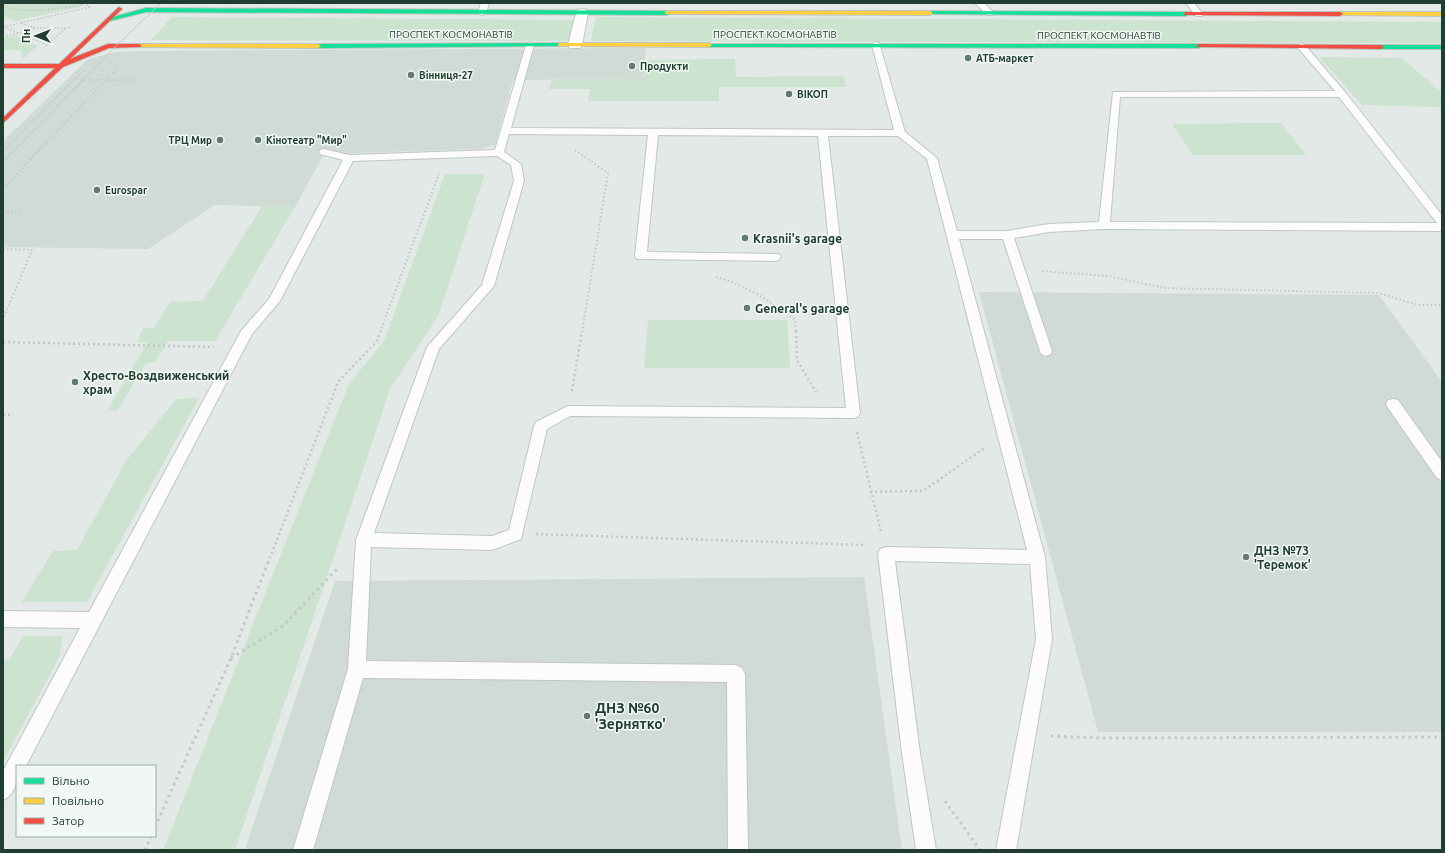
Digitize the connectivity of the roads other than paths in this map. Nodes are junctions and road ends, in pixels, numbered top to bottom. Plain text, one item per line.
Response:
1 (126, 3) edge
2 (485, 3) edge
3 (979, 3) edge
4 (1190, 3) edge
5 (144, 7) edge
6 (482, 13) junction
7 (582, 13) junction
8 (990, 13) junction
9 (1198, 14) junction
10 (1442, 14) edge
11 (108, 19) junction
12 (92, 36) junction
13 (530, 45) junction
14 (575, 45) junction
15 (876, 45) junction
16 (108, 46) junction
17 (1301, 46) junction
18 (1442, 47) edge
19 (3, 66) edge
20 (59, 66) junction
21 (1342, 94) junction
22 (3, 121) edge
23 (506, 131) junction
24 (653, 132) junction
25 (823, 133) junction
26 (900, 133) junction
27 (324, 152) dead end
28 (499, 153) junction
29 (349, 158) junction
30 (1442, 222) edge
31 (1104, 225) junction
32 (1442, 227) edge
33 (952, 235) junction
34 (1007, 235) junction
35 (775, 257) dead end
36 (1046, 351) dead end
37 (1393, 404) dead end
38 (1442, 474) edge
39 (364, 540) junction
40 (1037, 557) junction
41 (3, 619) edge
42 (94, 620) junction
43 (357, 670) junction
44 (16, 765) edge
45 (16, 766) edge
46 (3, 790) edge
47 (303, 850) edge
48 (738, 850) edge
49 (926, 850) edge
50 (1006, 850) edge

1 - 11 street
2 - 6 lane
3 - 8 lane
4 - 9 lane
5 - 6 street, ПРОСПЕКТ КОСМОНАВТІВ
5 - 11 street, ПРОСПЕКТ КОСМОНАВТІВ
6 - 7 street, ПРОСПЕКТ КОСМОНАВТІВ
7 - 8 street, ПРОСПЕКТ КОСМОНАВТІВ
7 - 14 street
8 - 9 street, ПРОСПЕКТ КОСМОНАВТІВ
9 - 10 street, ПРОСПЕКТ КОСМОНАВТІВ
11 - 12 street
12 - 16 street, ПРОСПЕКТ КОСМОНАВТІВ
12 - 20 street
13 - 14 street, ПРОСПЕКТ КОСМОНАВТІВ
13 - 16 street, ПРОСПЕКТ КОСМОНАВТІВ
13 - 23 lane
14 - 15 street, ПРОСПЕКТ КОСМОНАВТІВ
15 - 17 street, ПРОСПЕКТ КОСМОНАВТІВ
15 - 26 lane
16 - 20 street, ПРОСПЕКТ КОСМОНАВТІВ
17 - 18 street, ПРОСПЕКТ КОСМОНАВТІВ
17 - 21 lane
19 - 20 street, ПРОСПЕКТ КОСМОНАВТІВ
20 - 22 street
21 - 30 lane
21 - 31 lane
23 - 24 lane
23 - 28 lane
24 - 25 lane
24 - 35 lane
25 - 26 lane
25 - 39 lane
26 - 33 lane
27 - 29 lane
28 - 29 lane
28 - 39 lane
29 - 42 lane
31 - 32 lane
31 - 34 lane
33 - 34 lane
33 - 40 lane
34 - 36 lane
37 - 38 lane
39 - 43 lane
40 - 49 lane
40 - 50 lane
41 - 42 lane
42 - 44 lane
43 - 47 lane
43 - 48 lane
45 - 46 lane

